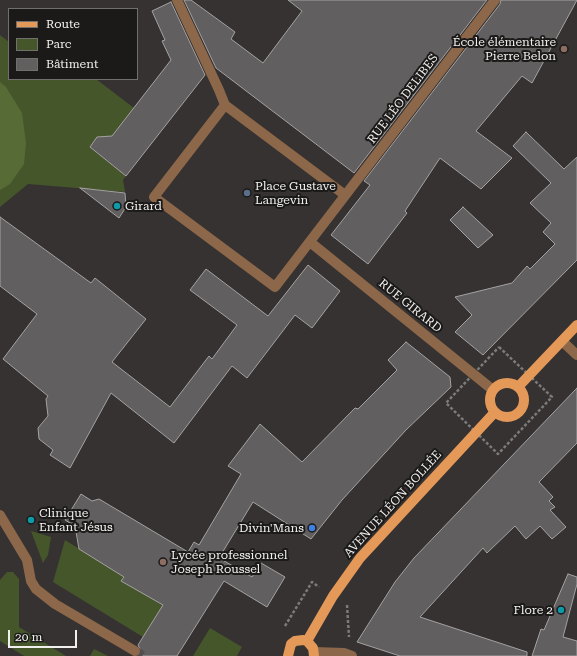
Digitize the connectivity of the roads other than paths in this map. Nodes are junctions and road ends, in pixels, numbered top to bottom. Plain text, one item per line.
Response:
1 (177, 0) edge
2 (495, 0) edge
3 (224, 105) junction
4 (345, 195) junction
5 (310, 242) junction
6 (577, 325) edge
7 (562, 341) junction
8 (577, 355) edge
9 (518, 387) junction
10 (493, 390) junction
11 (495, 412) junction
12 (0, 515) edge
13 (307, 641) junction
14 (135, 652) tunnel mouth
15 (314, 654) edge
16 (348, 655) edge
17 (288, 656) edge

1 - 3 street
2 - 4 street, RUE LÉO DELIBES
3 - 4 street
3 - 5 street
4 - 5 street
5 - 10 street, RUE GIRARD
6 - 7 main road
7 - 8 street
7 - 9 main road
9 - 10 main road
9 - 11 main road
10 - 11 main road
11 - 13 main road, AVENUE LÉON BOLLÉE
12 - 14 street
13 - 15 main road
13 - 17 main road
15 - 16 street

